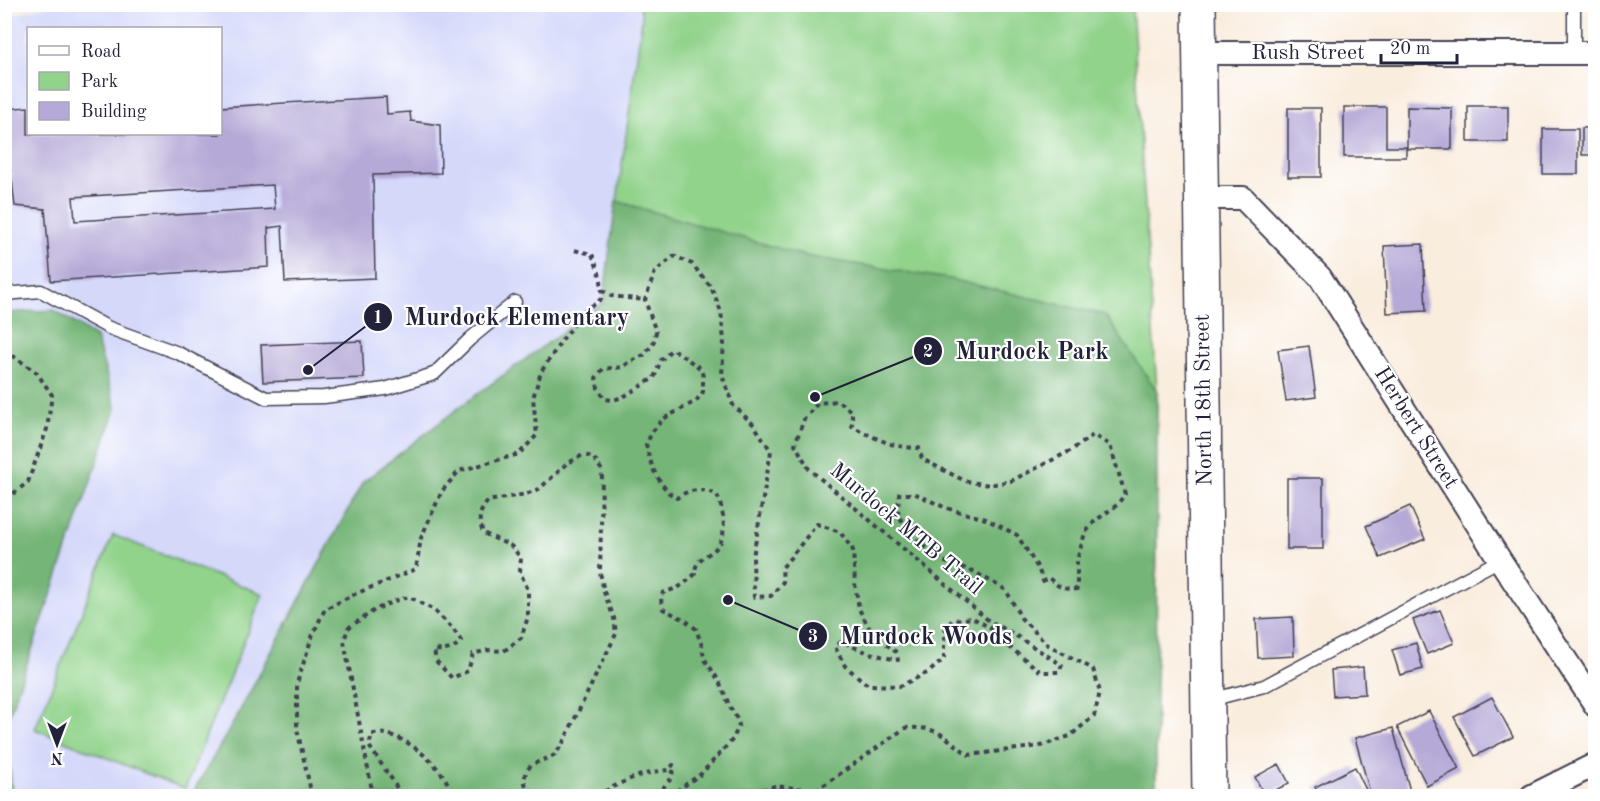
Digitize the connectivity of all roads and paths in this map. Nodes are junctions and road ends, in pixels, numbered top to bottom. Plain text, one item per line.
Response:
1 (1200, 4) edge
2 (1574, 4) edge
3 (1200, 53) junction
4 (1585, 53) edge
5 (1202, 198) junction
6 (574, 250) dead end
7 (602, 290) junction
8 (4, 294) edge
9 (645, 300) junction
10 (515, 302) dead end
11 (4, 352) edge
12 (4, 486) edge
13 (1500, 560) junction
14 (1209, 701) junction
15 (1596, 705) edge
16 (1596, 764) edge
17 (314, 796) edge
18 (373, 796) edge
19 (401, 796) edge
20 (452, 796) edge
21 (536, 796) edge
22 (597, 796) edge
23 (656, 796) edge
24 (669, 796) edge
25 (742, 796) edge
26 (1209, 796) edge
27 (1532, 796) edge

1 - 3 main road, North 18th Street
2 - 4 lane
3 - 4 street, Rush Street
3 - 5 main road, North 18th Street
5 - 13 street, Herbert Street
5 - 14 main road, North 18th Street
6 - 7 path
7 - 9 path
7 - 17 path
8 - 10 lane
9 - 24 path
9 - 25 path, Murdock MTB Trail
11 - 12 path
13 - 14 lane
13 - 15 street, Herbert Street
14 - 26 main road, North 18th Street
16 - 27 street
18 - 21 path
19 - 20 path
22 - 23 path

